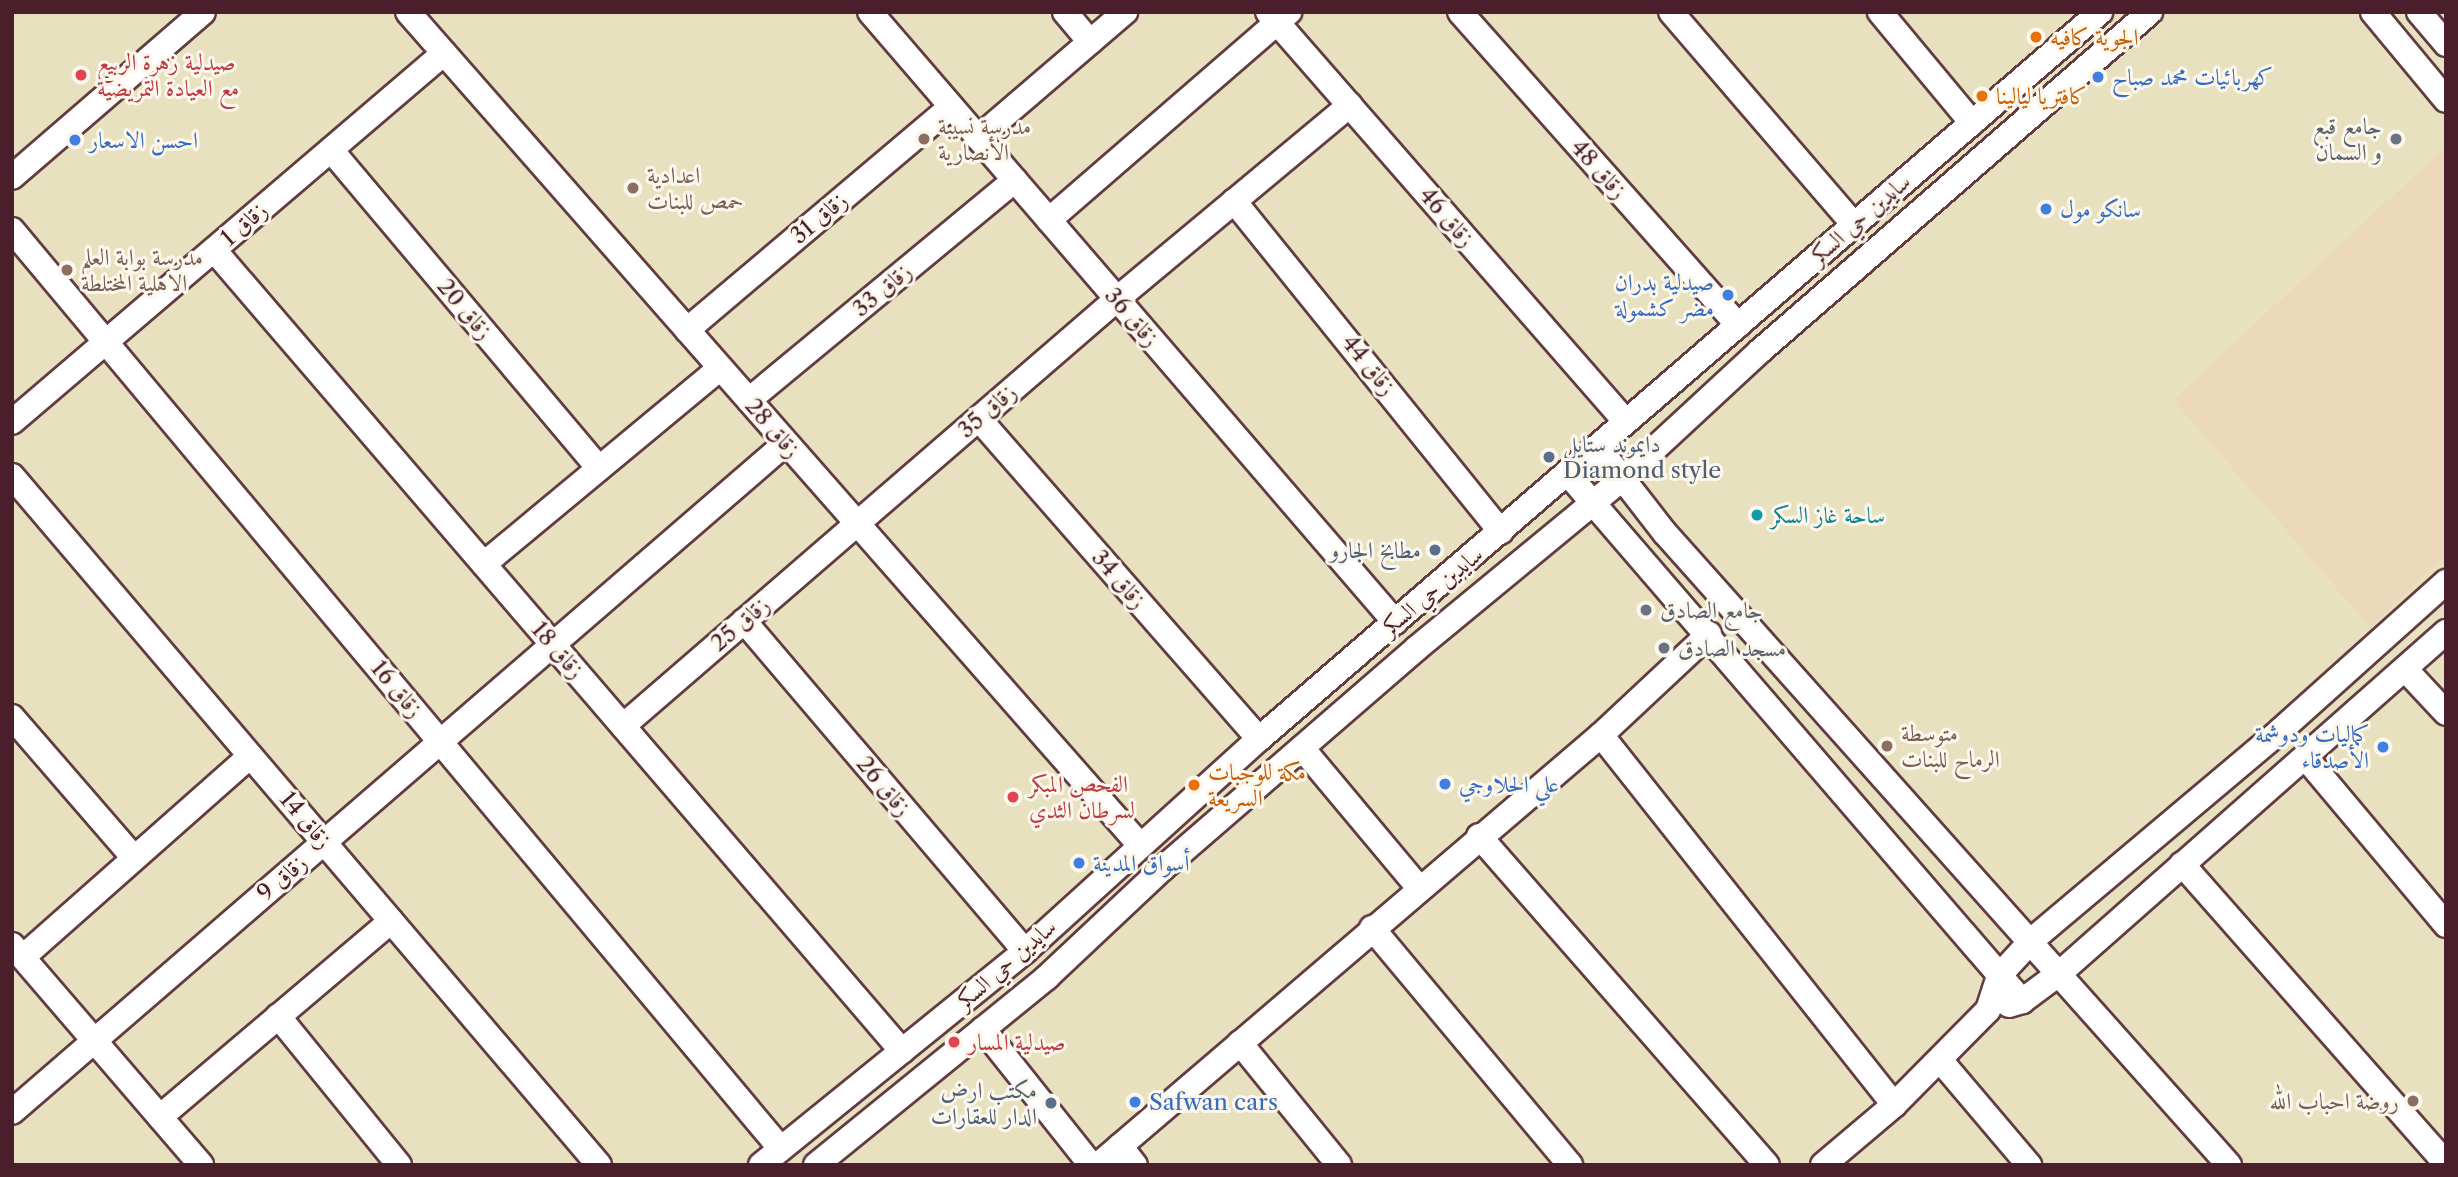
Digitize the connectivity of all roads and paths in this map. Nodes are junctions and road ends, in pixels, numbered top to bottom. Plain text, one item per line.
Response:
1 (408, 12) edge
2 (870, 12) edge
3 (1065, 12) edge
4 (1125, 12) edge
5 (1460, 12) edge
6 (1671, 12) edge
7 (1880, 12) edge
8 (2150, 12) edge
9 (2374, 12) edge
10 (2419, 12) edge
11 (198, 14) edge
12 (1278, 16) edge
13 (2085, 17) edge
14 (1090, 42) junction
15 (2446, 44) edge
16 (444, 53) junction
17 (2446, 100) edge
18 (1350, 105) junction
19 (951, 107) junction
20 (1972, 123) junction
21 (978, 138) junction
22 (331, 150) junction
23 (12, 177) edge
24 (1014, 180) junction
25 (1234, 201) junction
26 (1049, 220) junction
27 (1854, 225) junction
28 (12, 230) edge
29 (214, 250) junction
30 (1116, 299) junction
31 (1738, 325) junction
32 (687, 330) junction
33 (106, 342) junction
34 (720, 368) junction
35 (749, 400) junction
36 (979, 419) junction
37 (12, 422) edge
38 (1626, 422) junction
39 (786, 443) junction
40 (1598, 447) junction
41 (599, 467) junction
42 (1568, 474) junction
43 (12, 476) edge
44 (1623, 478) junction
45 (1594, 501) junction
46 (857, 523) junction
47 (1501, 532) junction
48 (484, 564) junction
49 (2446, 582) edge
50 (744, 621) junction
51 (1395, 622) junction
52 (2446, 632) edge
53 (1709, 634) junction
54 (552, 643) junction
55 (2405, 669) junction
56 (2446, 713) edge
57 (12, 717) edge
58 (623, 726) junction
59 (1601, 735) junction
60 (1259, 739) junction
61 (440, 741) junction
62 (1302, 748) junction
63 (250, 755) junction
64 (2306, 758) junction
65 (1479, 836) junction
66 (324, 842) junction
67 (1139, 844) junction
68 (134, 858) junction
69 (2182, 864) junction
70 (1419, 888) junction
71 (391, 921) junction
72 (2446, 925) edge
73 (1372, 929) junction
74 (2032, 940) junction
75 (18, 951) edge
76 (1025, 951) junction
77 (2061, 972) junction
78 (1999, 976) junction
79 (2022, 1001) junction
80 (1988, 1010) junction
81 (278, 1016) junction
82 (983, 1029) junction
83 (95, 1041) junction
84 (1240, 1042) junction
85 (902, 1051) junction
86 (1940, 1060) junction
87 (1894, 1105) junction
88 (12, 1112) edge
89 (160, 1117) junction
90 (1119, 1146) junction
91 (781, 1149) junction
92 (2446, 1163) edge
93 (201, 1165) edge
94 (399, 1165) edge
95 (600, 1165) edge
96 (761, 1165) edge
97 (816, 1165) edge
98 (1091, 1165) edge
99 (1098, 1165) edge
100 (1135, 1165) edge
101 (1339, 1165) edge
102 (1570, 1165) edge
103 (1767, 1165) edge
104 (1823, 1165) edge
105 (2029, 1165) edge
106 (2229, 1165) edge

1 - 16 street, زقاق 28
2 - 19 street, زقاق 36
3 - 14 street
4 - 14 street
5 - 31 street, زقاق 48
6 - 27 street
7 - 20 street
8 - 44 street, سايدين حي السكر
9 - 17 street
10 - 15 street
11 - 23 street
12 - 18 street, زقاق 46
12 - 26 street
13 - 20 street, سايدين حي السكر
14 - 21 street
16 - 22 street, زقاق 1
16 - 32 street, زقاق 28
18 - 25 street, زقاق 35
18 - 38 street, زقاق 46
19 - 21 street, زقاق 36
19 - 32 street, زقاق 31
20 - 27 street, سايدين حي السكر
21 - 24 street, زقاق 36
22 - 29 street, زقاق 1
22 - 41 street, زقاق 20
24 - 26 street, زقاق 36
24 - 35 street, زقاق 33
25 - 30 street, زقاق 35
25 - 47 street, زقاق 44
26 - 30 street, زقاق 36
27 - 31 street, سايدين حي السكر
28 - 33 street, زقاق 16
29 - 33 street, زقاق 1
29 - 48 street, زقاق 18
30 - 36 street, زقاق 35
30 - 51 street, زقاق 36
31 - 38 street, سايدين حي السكر
32 - 34 street, زقاق 28
33 - 37 street, زقاق 1
33 - 61 street, زقاق 16
34 - 35 street, زقاق 28
34 - 41 street
35 - 39 street, زقاق 28
36 - 46 street, زقاق 35
36 - 60 street, زقاق 34
38 - 40 street, سايدين حي السكر
39 - 46 street, زقاق 28
39 - 54 street, زقاق 9
40 - 42 street, سايدين حي السكر
40 - 44 street
41 - 48 street
42 - 45 street
42 - 47 street, سايدين حي السكر
43 - 63 street, زقاق 14
44 - 45 street, سايدين حي السكر
44 - 74 street
45 - 53 street
45 - 62 street, سايدين حي السكر
46 - 50 street, زقاق 25
46 - 67 street, زقاق 28
47 - 51 street, سايدين حي السكر
48 - 54 street, زقاق 18
49 - 74 street
50 - 58 street, زقاق 25
50 - 76 street, زقاق 26
51 - 60 street, سايدين حي السكر
52 - 55 street
53 - 59 street
53 - 78 street
54 - 58 street, زقاق 18
54 - 61 street, زقاق 9
55 - 56 street
55 - 64 street
57 - 68 street
58 - 85 street, زقاق 18
59 - 65 street
59 - 87 street
60 - 67 street, سايدين حي السكر
61 - 66 street, زقاق 9
61 - 91 street, زقاق 16
62 - 70 street
62 - 82 street, سايدين حي السكر
63 - 66 street, زقاق 14
63 - 68 street
64 - 69 street
64 - 72 street
65 - 70 street
65 - 103 street
66 - 71 street, زقاق 14
66 - 83 street, زقاق 9
67 - 76 street, سايدين حي السكر
68 - 75 street
69 - 77 street
69 - 92 street
70 - 73 street
71 - 81 street
71 - 95 street, زقاق 14
73 - 84 street
73 - 102 street
74 - 77 street
74 - 78 street
75 - 83 street
76 - 85 street, سايدين حي السكر
77 - 79 street
77 - 106 street
78 - 79 street
78 - 80 street
79 - 80 street
80 - 86 street
81 - 89 street
81 - 94 street
82 - 97 street, سايدين حي السكر
82 - 98 street
83 - 88 street, زقاق 9
83 - 89 street
84 - 90 street
84 - 101 street
85 - 91 street, سايدين حي السكر
86 - 87 street
86 - 105 street
87 - 104 street
89 - 93 street
90 - 99 street
90 - 100 street
91 - 96 street, سايدين حي السكر

